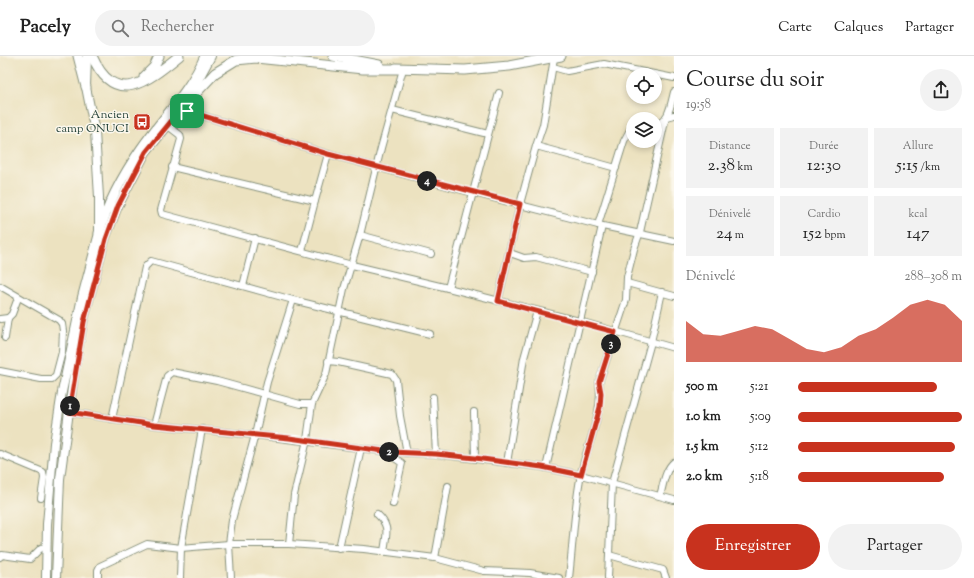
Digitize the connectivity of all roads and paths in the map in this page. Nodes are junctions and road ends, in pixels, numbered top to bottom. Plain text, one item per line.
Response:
1 (78, 56) edge
2 (87, 56) edge
3 (92, 56) edge
4 (98, 56) edge
5 (159, 56) edge
6 (179, 56) edge
7 (333, 56) edge
8 (207, 57) edge
9 (556, 60) edge
10 (402, 69) junction
11 (674, 78) edge
12 (86, 87) junction
13 (674, 92) edge
14 (498, 93) dead end
15 (183, 108) junction
16 (392, 110) junction
17 (674, 115) edge
18 (666, 118) junction
19 (662, 121) edge
20 (167, 125) junction
21 (488, 134) junction
22 (626, 137) edge
23 (536, 146) junction
24 (328, 154) junction
25 (172, 167) junction
26 (376, 167) junction
27 (616, 168) junction
28 (472, 193) junction
29 (315, 201) junction
30 (520, 204) junction
31 (600, 225) junction
32 (640, 232) junction
33 (99, 233) junction
34 (360, 235) junction
35 (255, 238) junction
36 (674, 241) edge
37 (302, 252) junction
38 (510, 253) junction
39 (431, 254) dead end
40 (352, 265) junction
41 (592, 272) junction
42 (627, 284) junction
43 (0, 286) edge
44 (243, 286) junction
45 (448, 288) junction
46 (662, 292) junction
47 (674, 296) edge
48 (18, 298) junction
49 (294, 300) junction
50 (498, 301) junction
51 (338, 311) junction
52 (537, 311) junction
53 (8, 318) junction
54 (0, 320) edge
55 (579, 321) junction
56 (615, 332) junction
57 (430, 334) dead end
58 (5, 338) dead end
59 (651, 342) junction
60 (674, 348) edge
61 (328, 361) junction
62 (0, 371) edge
63 (264, 394) junction
64 (433, 397) dead end
65 (312, 404) junction
66 (69, 412) junction
67 (474, 412) dead end
68 (112, 419) junction
69 (154, 425) junction
70 (202, 429) junction
71 (255, 435) junction
72 (307, 440) junction
73 (361, 448) junction
74 (391, 452) junction
75 (407, 453) junction
76 (0, 454) edge
77 (436, 454) junction
78 (475, 458) junction
79 (674, 462) edge
80 (507, 463) junction
81 (546, 468) junction
82 (581, 475) junction
83 (612, 483) junction
84 (448, 486) dead end
85 (660, 496) junction
86 (41, 498) dead end
87 (674, 500) edge
88 (393, 504) dead end
89 (377, 514) dead end
90 (229, 544) junction
91 (289, 544) junction
92 (46, 547) junction
93 (181, 548) junction
94 (339, 548) junction
95 (384, 552) junction
96 (609, 555) junction
97 (0, 557) edge
98 (435, 558) junction
99 (484, 570) junction
100 (529, 576) edge
101 (46, 578) edge
102 (56, 578) edge
103 (98, 578) edge
104 (180, 578) edge
105 (231, 578) edge
106 (483, 578) edge
107 (559, 578) edge
108 (569, 578) edge
109 (608, 578) edge
110 (666, 578) edge

1 - 12 highway
2 - 12 main road
3 - 6 highway
4 - 5 highway
7 - 10 highway
8 - 15 main road
8 - 33 highway
9 - 10 highway
9 - 11 street
9 - 23 street
10 - 15 highway
10 - 16 street
12 - 33 main road
13 - 18 street
14 - 21 street
15 - 20 main road
15 - 24 street
16 - 21 street
16 - 26 street
17 - 18 street
18 - 19 street
18 - 32 street
20 - 25 street
20 - 66 main road
21 - 28 street
22 - 27 street
23 - 27 street
23 - 30 street
24 - 26 street
24 - 29 street
25 - 29 street
25 - 35 street
26 - 28 street
26 - 34 street
27 - 31 street
28 - 30 street
28 - 45 street
29 - 37 street
30 - 31 street
30 - 38 street
31 - 32 street
31 - 41 street
32 - 36 street
32 - 42 street
33 - 92 main road
34 - 39 street
34 - 40 street
35 - 37 street
35 - 44 street
37 - 40 street
38 - 41 street
38 - 50 street
40 - 45 street
40 - 51 street
41 - 55 street
42 - 46 street
42 - 56 street
43 - 48 street
44 - 49 street
44 - 68 street
45 - 50 street
46 - 47 street
46 - 59 street
48 - 53 street
48 - 62 street
49 - 51 street
49 - 63 street
50 - 52 street
51 - 57 street
51 - 61 street
52 - 55 street
52 - 80 street
53 - 54 street
53 - 58 street
55 - 56 street
55 - 81 street
56 - 59 street
56 - 82 street
59 - 60 street
59 - 83 street
61 - 65 street
61 - 75 street
63 - 65 street
63 - 69 street
63 - 71 street
64 - 77 street
65 - 72 street
66 - 68 street
66 - 102 main road
67 - 78 street
68 - 69 street
69 - 70 street
70 - 71 street
70 - 93 street
71 - 72 street
71 - 90 street
72 - 73 street
72 - 91 street
73 - 74 street
73 - 94 street
74 - 75 street
74 - 88 street
75 - 77 street
76 - 86 street
77 - 78 street
78 - 80 street
79 - 85 street
80 - 81 street
81 - 82 street
82 - 83 street
82 - 108 street
83 - 85 street
83 - 96 street
84 - 98 street
85 - 87 street
89 - 95 street
90 - 91 street
90 - 93 street
90 - 105 street
91 - 94 street
92 - 97 street
92 - 101 main road
93 - 103 street
93 - 104 street
94 - 95 street
95 - 98 street
96 - 109 street
96 - 110 street
98 - 99 street
99 - 100 street
99 - 106 street
100 - 107 street

